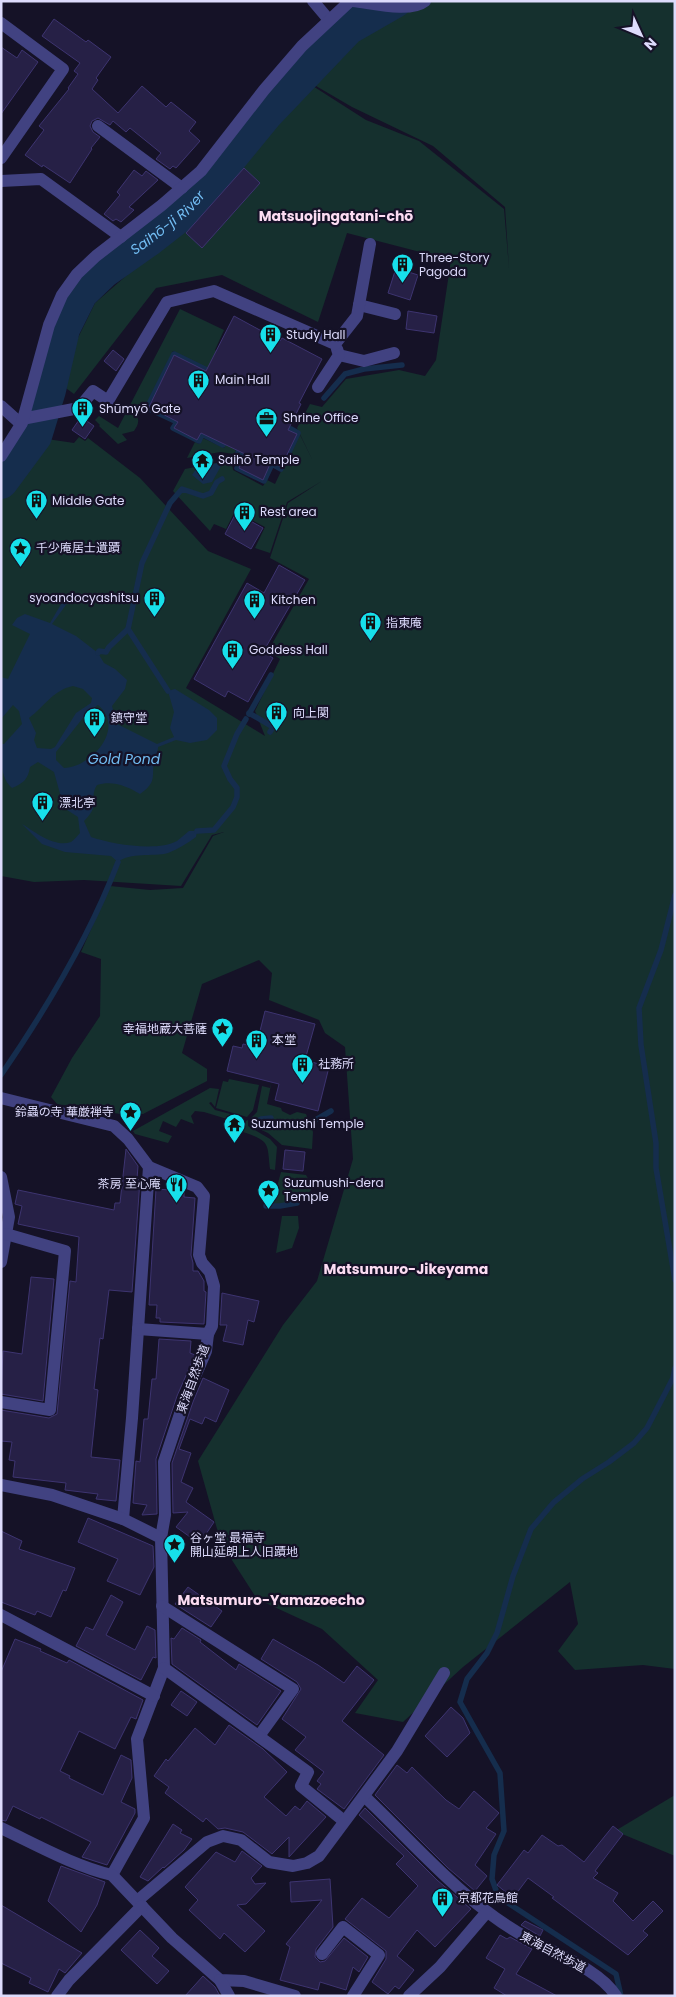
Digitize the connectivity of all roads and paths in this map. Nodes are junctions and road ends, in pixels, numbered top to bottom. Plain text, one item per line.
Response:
1 (313, 1) edge
2 (351, 1) edge
3 (425, 1) edge
4 (328, 20) junction
5 (1, 23) edge
6 (98, 126) dead end
7 (1, 158) edge
8 (1, 181) edge
9 (182, 188) junction
10 (121, 237) junction
11 (370, 244) dead end
12 (359, 305) junction
13 (395, 314) dead end
14 (337, 350) junction
15 (394, 353) dead end
16 (318, 388) dead end
17 (1, 406) edge
18 (21, 421) junction
19 (1, 456) edge
20 (1, 1098) edge
21 (149, 1167) junction
22 (1, 1177) edge
23 (6, 1234) junction
24 (1, 1262) edge
25 (138, 1329) junction
26 (208, 1334) junction
27 (1, 1402) edge
28 (1, 1485) edge
29 (123, 1519) junction
30 (161, 1538) junction
31 (162, 1606) junction
32 (1, 1615) edge
33 (164, 1668) junction
34 (444, 1674) dead end
35 (154, 1696) junction
36 (259, 1736) junction
37 (364, 1796) junction
38 (344, 1821) junction
39 (1, 1828) edge
40 (112, 1875) junction
41 (140, 1903) junction
42 (486, 1913) junction
43 (322, 1954) dead end
44 (220, 1980) junction
45 (57, 1996) edge
46 (229, 1996) edge
47 (295, 1996) edge
48 (353, 1996) edge
49 (409, 1996) edge
50 (616, 1996) edge

1 - 4 street
2 - 3 street
2 - 4 street
4 - 9 street
5 - 7 street
6 - 9 street
8 - 10 street
9 - 10 street
10 - 18 street
11 - 12 street
12 - 13 street
12 - 14 street
14 - 15 street
14 - 16 street
14 - 18 street
17 - 18 street
18 - 19 street
20 - 21 street
21 - 25 street
21 - 26 street, 東海自然歩道
22 - 23 street
23 - 24 street
23 - 27 street
25 - 26 street
25 - 29 street
26 - 30 street, 東海自然歩道
28 - 29 street
29 - 30 street
30 - 31 street, 東海自然歩道
31 - 33 street, 東海自然歩道
31 - 36 street
32 - 35 street
33 - 35 street
33 - 36 street
34 - 37 street
35 - 40 street
36 - 38 street
37 - 38 street
37 - 42 street, 東海自然歩道
38 - 41 street
39 - 40 street
40 - 41 street
41 - 44 street
41 - 45 street
42 - 49 street
42 - 50 street, 東海自然歩道
43 - 48 street
44 - 46 street
44 - 47 street

